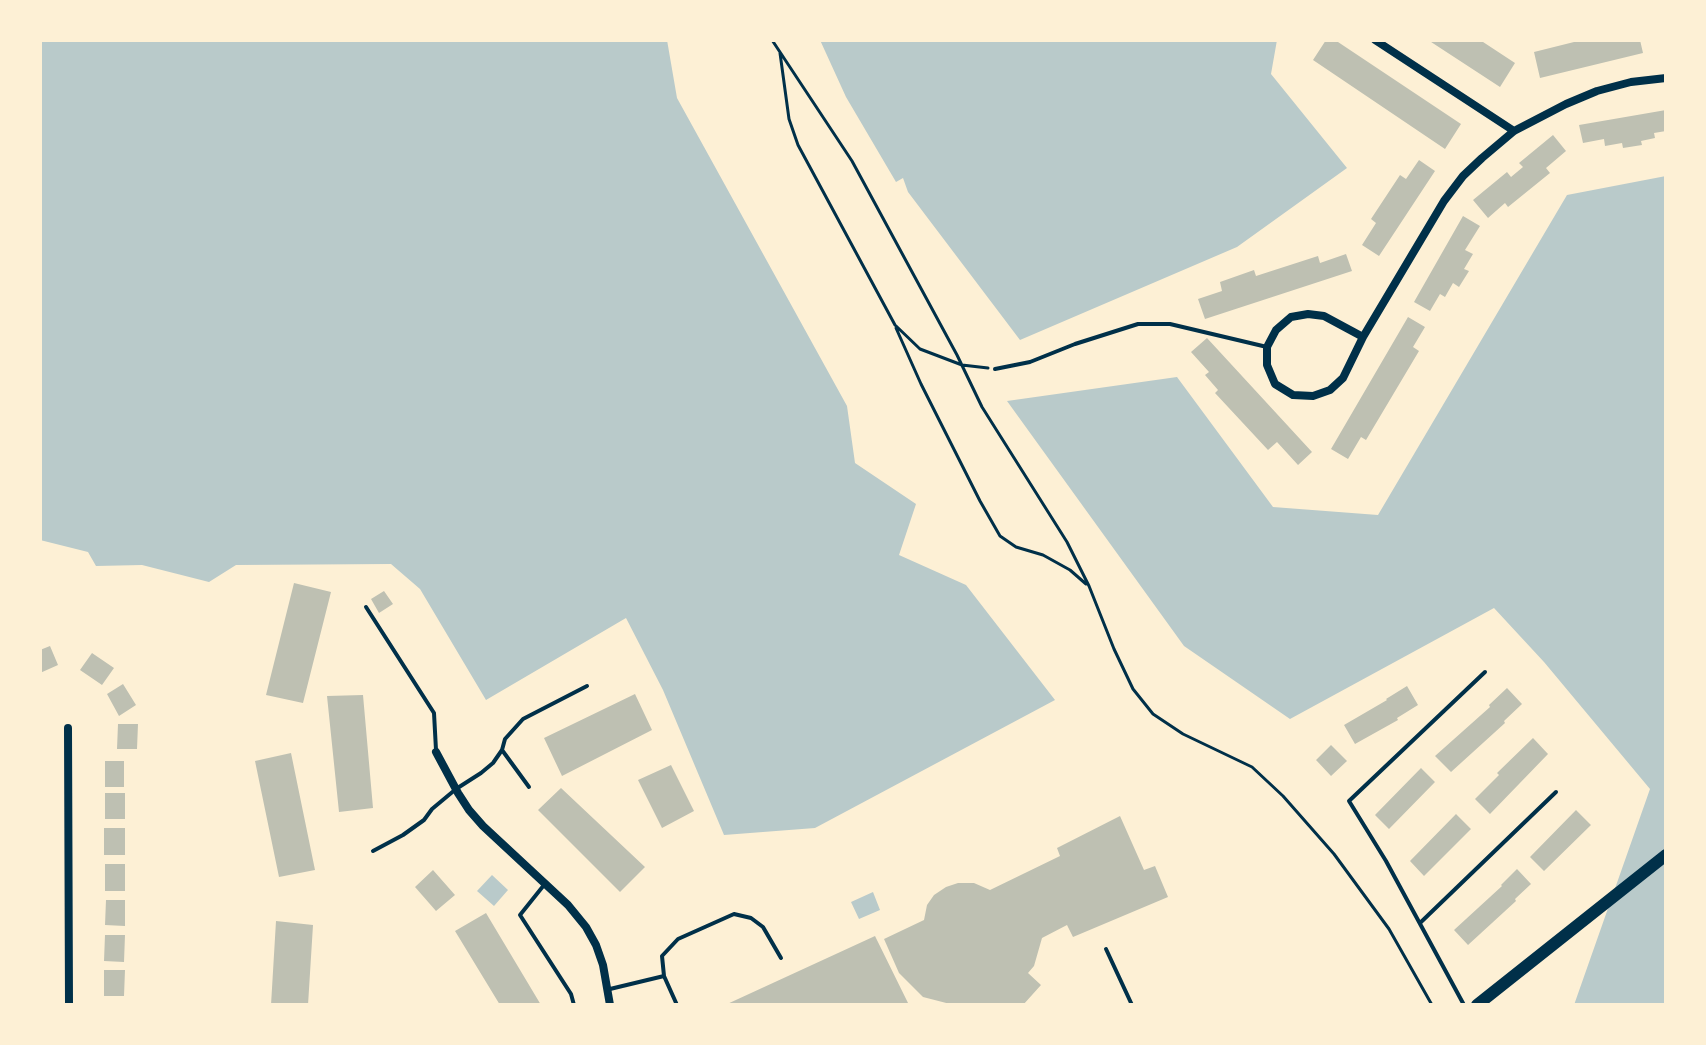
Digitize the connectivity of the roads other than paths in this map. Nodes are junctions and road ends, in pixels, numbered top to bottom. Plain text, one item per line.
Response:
1 (1375, 40) edge
2 (1666, 78) edge
3 (1514, 131) junction
4 (1363, 337) junction
5 (1267, 347) junction
6 (995, 369) road end
7 (366, 607) dead end
8 (1485, 672) dead end
9 (587, 686) dead end
10 (68, 728) dead end
11 (502, 750) junction
12 (436, 752) joint
13 (529, 787) dead end
14 (456, 789) junction
15 (1556, 792) dead end
16 (373, 851) dead end
17 (1666, 855) edge
18 (545, 883) junction
19 (1420, 923) junction
20 (1106, 949) dead end
21 (781, 958) dead end
22 (664, 976) junction
23 (607, 990) junction
24 (69, 1005) edge
25 (574, 1005) edge
26 (610, 1005) edge
27 (677, 1005) edge
28 (1132, 1005) edge
29 (1464, 1005) edge
30 (1477, 1005) edge

1 - 3 street
2 - 3 street
3 - 4 street
4 - 5 street
4 - 5 street
5 - 6 lane
7 - 12 lane
8 - 19 lane
9 - 11 lane
10 - 24 street
11 - 13 lane
11 - 14 lane
12 - 14 street
14 - 16 lane
14 - 18 street
15 - 19 lane
17 - 30 main road
18 - 23 street
18 - 25 lane
19 - 29 lane
20 - 28 lane
21 - 22 lane
22 - 23 lane
22 - 27 lane
23 - 26 street

